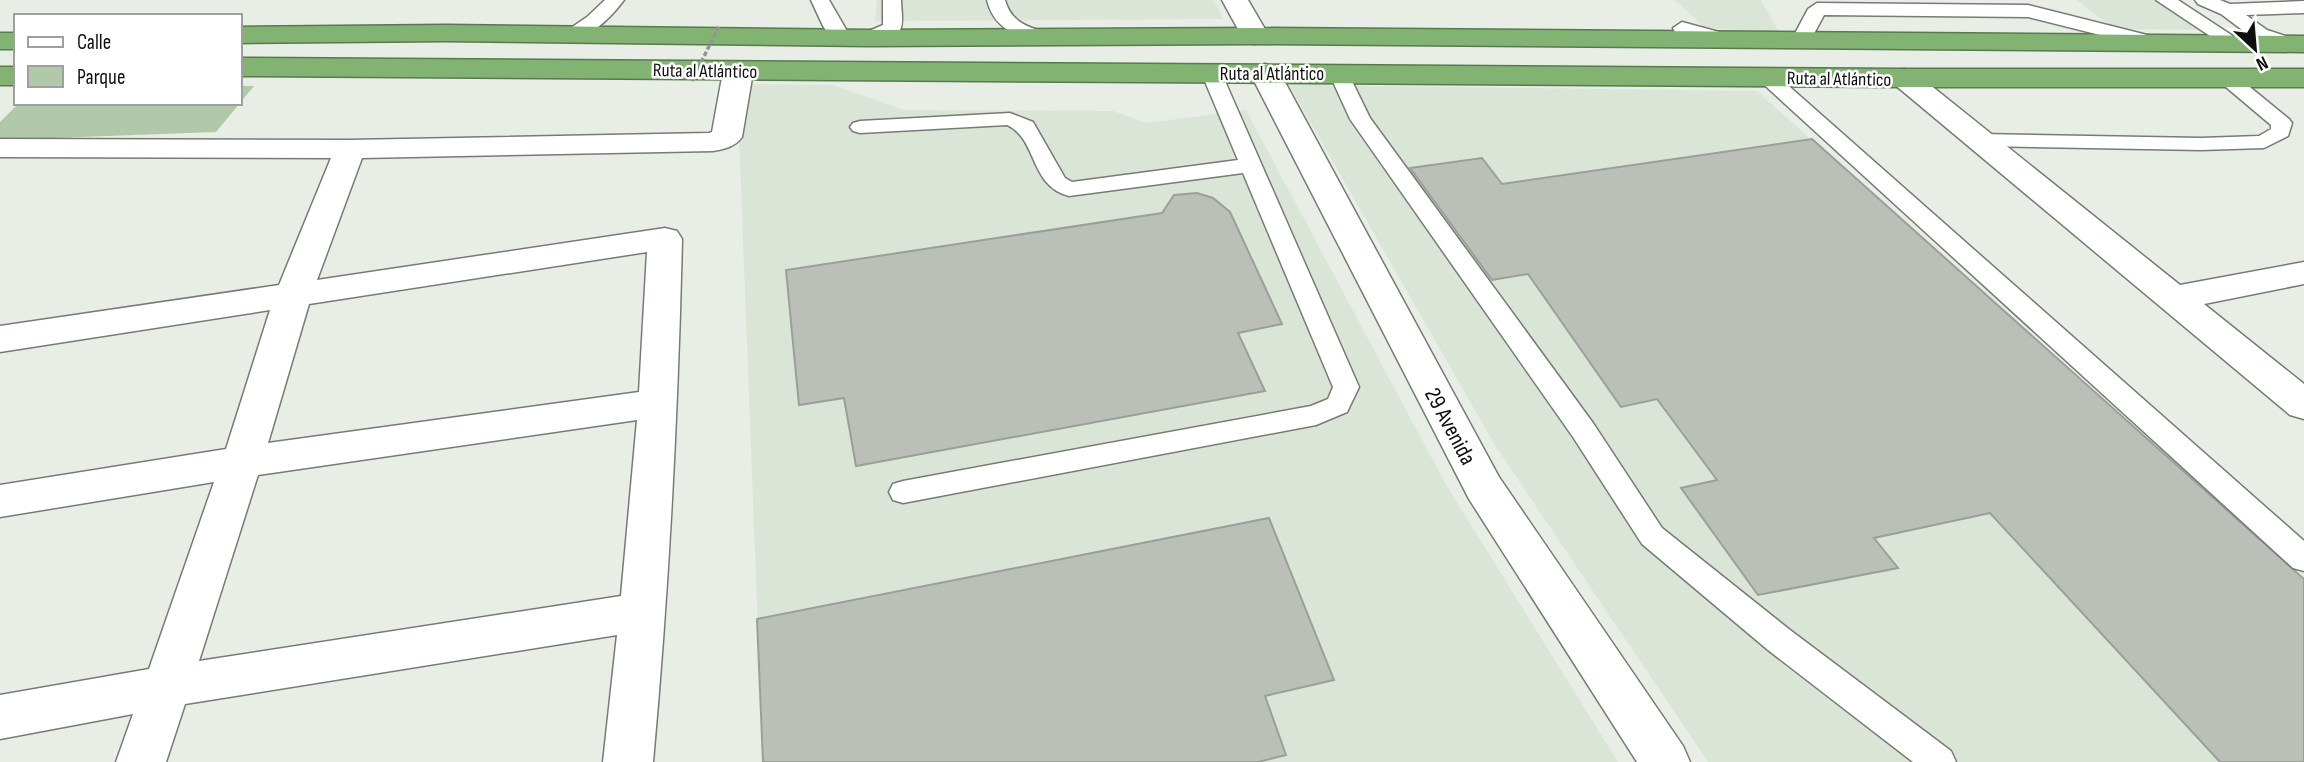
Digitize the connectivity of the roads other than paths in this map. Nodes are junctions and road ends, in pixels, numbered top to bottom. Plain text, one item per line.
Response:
1 (615, 0) edge
2 (820, 0) edge
3 (892, 0) edge
4 (996, 0) edge
5 (1235, 0) edge
6 (2165, 0) edge
7 (2203, 0) edge
8 (2297, 5) edge
9 (2228, 10) junction
10 (1682, 28) dead end
11 (572, 34) junction
12 (242, 35) edge
13 (1042, 37) junction
14 (855, 38) junction
15 (1728, 41) junction
16 (1801, 41) junction
17 (2235, 44) junction
18 (2298, 44) edge
19 (1260, 54) junction
20 (242, 67) edge
21 (738, 72) junction
22 (1211, 72) junction
23 (1339, 73) junction
24 (1767, 77) junction
25 (1821, 77) junction
26 (1904, 78) junction
27 (2227, 78) junction
28 (2304, 78) edge
29 (860, 127) dead end
30 (1981, 140) junction
31 (0, 148) edge
32 (350, 149) junction
33 (1251, 165) junction
34 (2304, 273) edge
35 (293, 296) junction
36 (2174, 298) junction
37 (0, 339) edge
38 (659, 403) junction
39 (2304, 405) edge
40 (242, 462) junction
41 (903, 492) dead end
42 (0, 501) edge
43 (2304, 559) edge
44 (644, 612) junction
45 (169, 686) junction
46 (0, 717) edge
47 (141, 762) edge
48 (628, 762) edge
49 (1665, 762) edge
50 (1939, 762) edge

1 - 11 lane
2 - 14 lane
3 - 14 lane
4 - 13 lane
5 - 19 street, 29 Avenida
6 - 17 lane
7 - 9 lane
8 - 9 lane
9 - 18 lane
10 - 15 lane
11 - 12 highway, Ruta al Atlántico
11 - 14 highway, Ruta al Atlántico
13 - 14 highway, Ruta al Atlántico
13 - 19 highway, Ruta al Atlántico
15 - 16 highway, Ruta al Atlántico
15 - 19 highway, Ruta al Atlántico
16 - 17 highway, Ruta al Atlántico
16 - 25 highway
17 - 18 highway, Ruta al Atlántico
19 - 22 highway, Ruta al Atlántico
19 - 23 highway, Ruta al Atlántico
19 - 49 street, 29 Avenida
20 - 21 highway, Ruta al Atlántico
21 - 22 highway, Ruta al Atlántico
21 - 32 street
22 - 33 lane
23 - 24 highway, Ruta al Atlántico
23 - 50 lane
24 - 25 highway, Ruta al Atlántico
24 - 43 lane
25 - 26 highway, Ruta al Atlántico
26 - 27 highway, Ruta al Atlántico
26 - 30 street
27 - 28 highway, Ruta al Atlántico
27 - 30 lane
29 - 33 lane
30 - 36 street
31 - 32 street
32 - 35 street
33 - 41 lane
34 - 36 street
35 - 37 street
35 - 38 street
35 - 40 street
36 - 39 street
38 - 40 street
38 - 44 street
40 - 42 street
40 - 45 street
44 - 45 street
44 - 48 street
45 - 46 street
45 - 47 street

